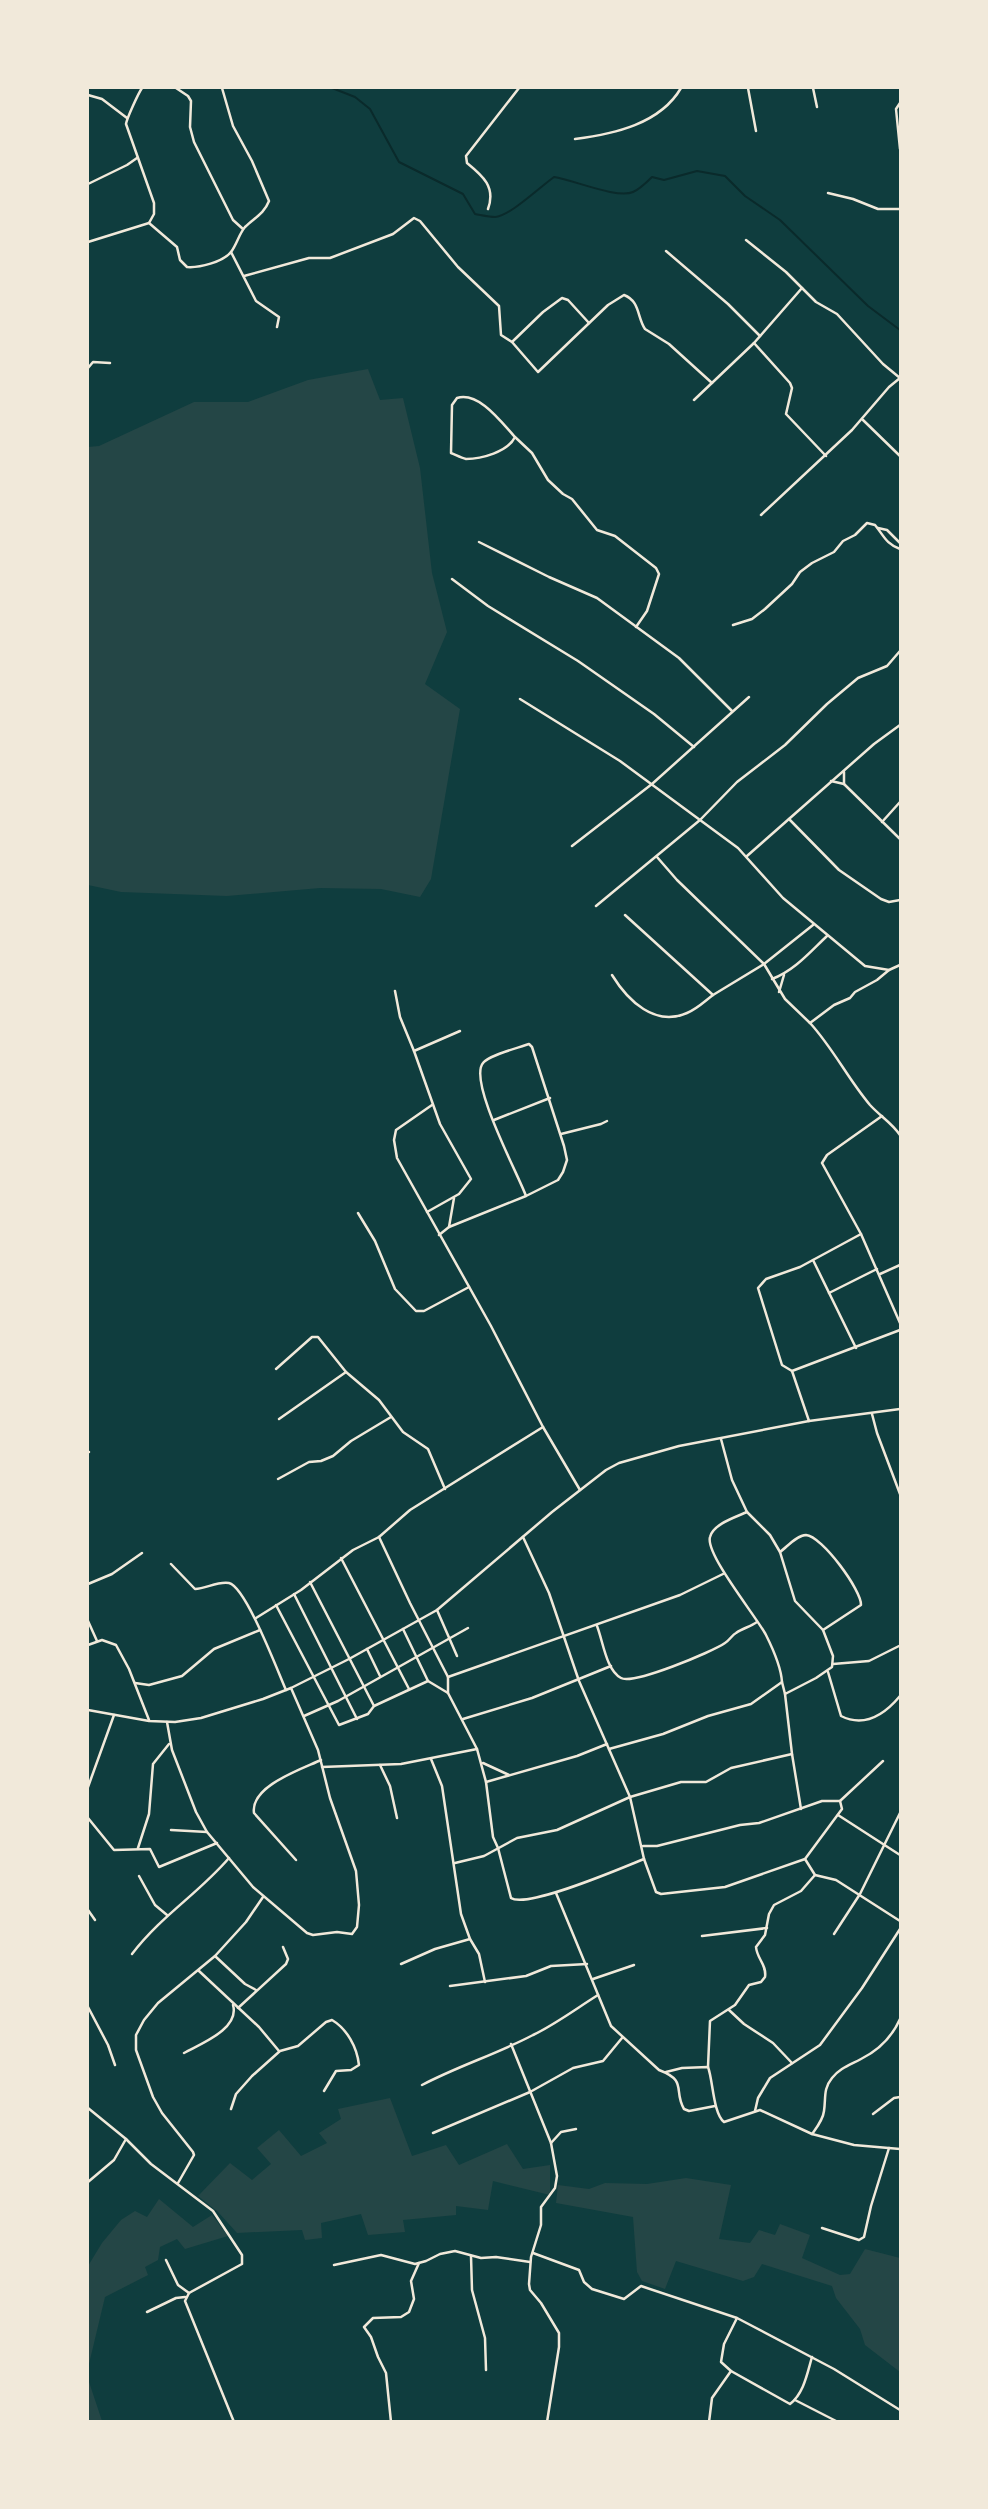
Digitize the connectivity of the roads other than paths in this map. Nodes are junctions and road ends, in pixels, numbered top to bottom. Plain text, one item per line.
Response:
1 (142, 88) edge
2 (176, 88) edge
3 (222, 88) edge
4 (519, 88) edge
5 (681, 88) edge
6 (748, 88) edge
7 (813, 88) edge
8 (88, 95) edge
9 (900, 103) edge
10 (817, 107) dead end
11 (127, 118) junction
12 (756, 131) dead end
13 (575, 139) dead end
14 (900, 149) edge
15 (137, 158) junction
16 (88, 184) edge
17 (828, 193) dead end
18 (488, 209) dead end
19 (900, 209) edge
20 (149, 224) junction
21 (243, 229) junction
22 (746, 240) dead end
23 (88, 242) edge
24 (666, 251) dead end
25 (231, 252) junction
26 (244, 276) junction
27 (802, 288) junction
28 (588, 323) junction
29 (277, 327) dead end
30 (760, 336) junction
31 (512, 342) junction
32 (754, 343) junction
33 (110, 363) dead end
34 (88, 368) edge
35 (900, 378) edge
36 (712, 383) junction
37 (694, 400) dead end
38 (863, 420) junction
39 (515, 437) junction
40 (826, 456) junction
41 (900, 456) edge
42 (761, 515) dead end
43 (878, 528) junction
44 (479, 542) dead end
45 (900, 543) edge
46 (900, 549) edge
47 (452, 579) dead end
48 (734, 625) dead end
49 (636, 627) junction
50 (900, 651) edge
51 (749, 698) dead end
52 (520, 699) dead end
53 (732, 711) junction
54 (900, 725) edge
55 (694, 747) junction
56 (844, 771) junction
57 (830, 781) junction
58 (652, 784) junction
59 (844, 784) junction
60 (900, 802) edge
61 (789, 819) junction
62 (700, 820) junction
63 (882, 822) junction
64 (900, 839) edge
65 (572, 846) dead end
66 (747, 856) junction
67 (657, 857) junction
68 (900, 900) edge
69 (596, 906) dead end
70 (624, 915) dead end
71 (813, 925) junction
72 (827, 935) junction
73 (764, 964) junction
74 (900, 965) edge
75 (889, 970) junction
76 (612, 975) dead end
77 (784, 975) junction
78 (772, 979) junction
79 (395, 991) dead end
80 (779, 992) junction
81 (713, 995) junction
82 (810, 1023) junction
83 (460, 1031) dead end
84 (414, 1051) junction
85 (550, 1098) junction
86 (432, 1105) junction
87 (882, 1116) junction
88 (494, 1120) junction
89 (607, 1121) dead end
90 (561, 1134) junction
91 (900, 1135) edge
92 (526, 1196) junction
93 (454, 1198) junction
94 (427, 1212) junction
95 (358, 1214) dead end
96 (449, 1227) junction
97 (861, 1234) junction
98 (439, 1235) junction
99 (813, 1260) junction
100 (900, 1265) edge
101 (877, 1269) junction
102 (880, 1274) junction
103 (469, 1287) junction
104 (829, 1294) junction
105 (900, 1323) edge
106 (900, 1330) edge
107 (856, 1348) junction
108 (276, 1368) dead end
109 (792, 1371) junction
110 (346, 1372) junction
111 (900, 1409) edge
112 (872, 1414) junction
113 (391, 1417) junction
114 (279, 1419) dead end
115 (809, 1421) junction
116 (543, 1427) junction
117 (721, 1440) junction
118 (278, 1479) dead end
119 (445, 1489) junction
120 (580, 1490) junction
121 (900, 1494) edge
122 (747, 1512) junction
123 (523, 1536) junction
124 (379, 1537) junction
125 (780, 1552) junction
126 (142, 1553) dead end
127 (342, 1558) junction
128 (171, 1564) dead end
129 (723, 1574) junction
130 (310, 1582) junction
131 (88, 1584) edge
132 (294, 1594) junction
133 (276, 1605) junction
134 (437, 1610) junction
135 (256, 1618) junction
136 (88, 1621) edge
137 (418, 1621) junction
138 (757, 1622) junction
139 (598, 1626) junction
140 (468, 1628) dead end
141 (403, 1629) junction
142 (260, 1630) junction
143 (823, 1630) junction
144 (449, 1637) junction
145 (564, 1638) junction
146 (384, 1640) junction
147 (97, 1641) junction
148 (88, 1645) edge
149 (900, 1646) edge
150 (432, 1647) junction
151 (367, 1649) junction
152 (416, 1656) junction
153 (457, 1656) dead end
154 (349, 1659) junction
155 (833, 1664) junction
156 (611, 1666) junction
157 (397, 1667) junction
158 (331, 1668) junction
159 (828, 1672) junction
160 (314, 1676) junction
161 (380, 1676) junction
162 (448, 1677) junction
163 (428, 1681) junction
164 (579, 1681) junction
165 (782, 1682) junction
166 (135, 1683) junction
167 (363, 1686) junction
168 (291, 1688) junction
169 (409, 1689) junction
170 (286, 1690) junction
171 (448, 1693) junction
172 (785, 1694) junction
173 (346, 1696) junction
174 (900, 1696) edge
175 (329, 1706) junction
176 (374, 1706) junction
177 (88, 1710) edge
178 (114, 1714) junction
179 (304, 1717) junction
180 (357, 1718) junction
181 (463, 1718) junction
182 (149, 1721) junction
183 (167, 1722) junction
184 (169, 1744) junction
185 (607, 1744) junction
186 (477, 1749) junction
187 (609, 1749) junction
188 (792, 1754) junction
189 (431, 1759) junction
190 (321, 1760) junction
191 (883, 1761) dead end
192 (481, 1762) junction
193 (380, 1765) junction
194 (322, 1767) junction
195 (511, 1775) junction
196 (486, 1782) junction
197 (88, 1787) edge
198 (630, 1797) junction
199 (840, 1801) junction
200 (801, 1809) junction
201 (900, 1813) edge
202 (838, 1815) junction
203 (88, 1818) edge
204 (397, 1818) dead end
205 (170, 1830) dead end
206 (207, 1832) junction
207 (217, 1843) junction
208 (885, 1845) junction
209 (643, 1846) junction
210 (138, 1848) junction
211 (498, 1848) junction
212 (900, 1855) edge
213 (229, 1858) junction
214 (644, 1858) junction
215 (804, 1859) junction
216 (296, 1860) dead end
217 (455, 1863) junction
218 (815, 1875) junction
219 (139, 1876) dead end
220 (556, 1892) junction
221 (860, 1894) junction
222 (263, 1897) junction
223 (88, 1910) edge
224 (168, 1914) junction
225 (95, 1920) dead end
226 (900, 1921) edge
227 (767, 1928) junction
228 (900, 1929) edge
229 (834, 1934) dead end
230 (702, 1936) dead end
231 (470, 1939) junction
232 (282, 1947) dead end
233 (132, 1954) dead end
234 (215, 1956) junction
235 (401, 1964) dead end
236 (587, 1964) junction
237 (634, 1965) dead end
238 (199, 1971) junction
239 (593, 1979) junction
240 (485, 1982) junction
241 (450, 1986) dead end
242 (256, 1990) junction
243 (598, 1995) junction
244 (233, 2005) junction
245 (88, 2007) edge
246 (238, 2008) junction
247 (730, 2010) junction
248 (900, 2019) edge
249 (622, 2038) junction
250 (511, 2044) junction
251 (280, 2051) junction
252 (184, 2053) dead end
253 (792, 2063) junction
254 (115, 2065) dead end
255 (708, 2067) junction
256 (666, 2072) junction
257 (422, 2085) dead end
258 (324, 2091) dead end
259 (530, 2092) junction
260 (900, 2097) edge
261 (716, 2106) junction
262 (88, 2108) edge
263 (231, 2109) dead end
264 (755, 2111) junction
265 (873, 2114) dead end
266 (576, 2129) dead end
267 (432, 2132) dead end
268 (812, 2134) junction
269 (126, 2139) junction
270 (551, 2143) junction
271 (890, 2148) junction
272 (900, 2149) edge
273 (88, 2182) edge
274 (178, 2183) junction
275 (822, 2228) dead end
276 (532, 2253) junction
277 (470, 2256) junction
278 (166, 2260) dead end
279 (530, 2262) junction
280 (419, 2263) junction
281 (334, 2265) dead end
282 (189, 2293) junction
283 (185, 2297) junction
284 (147, 2312) dead end
285 (737, 2318) junction
286 (812, 2357) junction
287 (486, 2370) dead end
288 (731, 2371) junction
289 (795, 2400) junction
290 (900, 2410) edge
291 (234, 2422) edge
292 (391, 2422) edge
293 (547, 2422) edge
294 (708, 2422) edge
295 (838, 2422) edge

1 - 11 street
2 - 21 street
3 - 21 street
4 - 18 street
5 - 13 street
6 - 12 street
7 - 10 street
8 - 11 street
9 - 14 street
11 - 15 street
15 - 16 street
15 - 20 street
17 - 19 street
20 - 23 street
20 - 25 street
21 - 25 street
22 - 27 street
24 - 30 street
25 - 26 street
26 - 29 street
26 - 31 street
27 - 30 street
27 - 35 street
28 - 31 street
28 - 31 street
28 - 36 street
30 - 32 street
32 - 36 street
32 - 40 street
33 - 34 street
35 - 38 street
36 - 37 street
38 - 40 street
38 - 41 street
39 - 39 street
39 - 49 street
40 - 42 street
43 - 45 street
43 - 46 street
43 - 48 street
44 - 49 street
47 - 55 street
49 - 53 street
50 - 62 street
51 - 53 street
52 - 58 street
53 - 55 street
54 - 56 street
55 - 58 street
56 - 57 street
56 - 59 street
57 - 59 street
57 - 61 street
58 - 62 street
58 - 65 street
59 - 63 street
60 - 63 street
61 - 66 street
61 - 68 street
62 - 66 street
62 - 67 street
63 - 64 street
66 - 71 street
67 - 69 street
67 - 73 street
70 - 81 street
71 - 72 street
71 - 73 street
72 - 75 street
72 - 77 street
73 - 78 street
73 - 81 street
74 - 75 street
75 - 82 street
76 - 81 street
77 - 78 street
77 - 80 street
78 - 80 street
79 - 84 street
80 - 82 street
82 - 87 street
83 - 84 street
84 - 86 street
85 - 88 street
85 - 88 street
85 - 90 street
86 - 93 street
86 - 94 street
87 - 91 street
87 - 97 street
88 - 92 street
89 - 90 street
90 - 92 street
92 - 96 street
93 - 94 street
93 - 96 street
94 - 98 street
95 - 103 street
96 - 98 street
97 - 99 street
97 - 101 street
98 - 103 street
99 - 104 street
99 - 109 street
100 - 102 street
101 - 102 street
101 - 104 street
102 - 105 street
103 - 116 street
104 - 107 street
106 - 107 street
107 - 109 street
108 - 110 street
109 - 115 street
110 - 113 street
110 - 114 street
111 - 112 street
112 - 115 street
112 - 121 street
113 - 118 street
113 - 119 street
115 - 117 street
116 - 119 street
116 - 120 street
117 - 120 street
117 - 122 street
119 - 124 street
120 - 123 street
122 - 125 street
122 - 129 street
123 - 134 street
123 - 145 street
124 - 127 street
124 - 137 street
125 - 143 street
125 - 143 street
126 - 131 street
127 - 130 street
127 - 146 street
128 - 135 street
129 - 138 street
129 - 139 street
130 - 132 street
130 - 154 street
132 - 133 street
132 - 158 street
133 - 135 street
133 - 160 street
134 - 137 street
134 - 144 street
135 - 142 street
136 - 147 street
137 - 141 street
137 - 150 street
138 - 156 street
138 - 165 street
139 - 145 street
139 - 156 street
140 - 144 street
141 - 146 street
141 - 152 street
142 - 166 street
142 - 170 street
143 - 155 street
144 - 150 street
144 - 153 street
145 - 162 street
145 - 164 street
146 - 151 street
146 - 157 street
147 - 148 street
147 - 166 street
149 - 155 street
150 - 152 street
150 - 162 street
151 - 154 street
151 - 161 street
152 - 157 street
152 - 163 street
154 - 158 street
154 - 167 street
155 - 159 street
156 - 164 street
157 - 161 street
157 - 169 street
158 - 160 street
158 - 173 street
159 - 172 street
159 - 174 street
160 - 168 street
160 - 175 street
161 - 167 street
162 - 171 street
163 - 169 street
163 - 171 street
164 - 181 street
164 - 185 street
165 - 172 street
165 - 187 street
166 - 182 street
167 - 173 street
167 - 176 street
168 - 170 street
168 - 179 street
169 - 176 street
170 - 183 street
171 - 181 street
172 - 188 street
173 - 175 street
173 - 180 street
175 - 179 street
175 - 180 street
176 - 180 street
177 - 178 street
178 - 182 street
178 - 197 street
179 - 190 street
181 - 186 street
182 - 183 street
183 - 184 street
184 - 206 street
184 - 210 street
185 - 187 street
185 - 195 street
186 - 189 street
186 - 192 street
187 - 198 street
188 - 198 street
188 - 200 street
189 - 193 street
189 - 217 street
190 - 194 street
190 - 216 street
191 - 199 street
192 - 195 street
192 - 196 street
193 - 194 street
193 - 204 street
194 - 222 street
195 - 196 street
196 - 211 street
198 - 209 street
198 - 211 street
199 - 200 street
199 - 202 street
200 - 209 street
201 - 208 street
202 - 208 street
202 - 215 street
203 - 210 street
205 - 206 street
206 - 207 street
207 - 210 street
207 - 213 street
208 - 212 street
208 - 221 street
209 - 214 street
211 - 217 street
211 - 220 street
213 - 222 street
213 - 224 street
214 - 215 street
214 - 220 street
215 - 218 street
217 - 231 street
218 - 221 street
218 - 227 street
219 - 224 street
220 - 236 street
221 - 226 street
221 - 229 street
222 - 234 street
223 - 225 street
224 - 233 street
227 - 230 street
227 - 247 street
228 - 253 street
231 - 235 street
231 - 240 street
232 - 242 street
234 - 238 street
234 - 242 street
236 - 239 street
236 - 240 street
237 - 239 street
238 - 244 street
238 - 274 street
239 - 243 street
240 - 241 street
242 - 246 street
243 - 249 street
243 - 250 street
244 - 246 street
244 - 252 street
245 - 254 street
246 - 251 street
247 - 253 street
247 - 255 street
248 - 268 street
249 - 256 street
249 - 259 street
250 - 257 street
250 - 259 street
251 - 258 street
251 - 263 street
253 - 264 street
255 - 256 street
255 - 261 street
256 - 261 street
259 - 267 street
259 - 270 street
260 - 265 street
261 - 264 street
262 - 269 street
264 - 268 street
266 - 270 street
268 - 271 street
269 - 273 street
269 - 274 street
270 - 276 street
271 - 272 street
271 - 275 street
274 - 282 street
276 - 279 street
276 - 285 street
277 - 279 street
277 - 280 street
277 - 287 street
278 - 282 street
279 - 293 street
280 - 281 street
280 - 292 street
282 - 283 street
283 - 284 street
283 - 291 street
285 - 286 street
285 - 288 street
286 - 289 street
286 - 290 street
288 - 289 street
288 - 294 street
289 - 295 street

